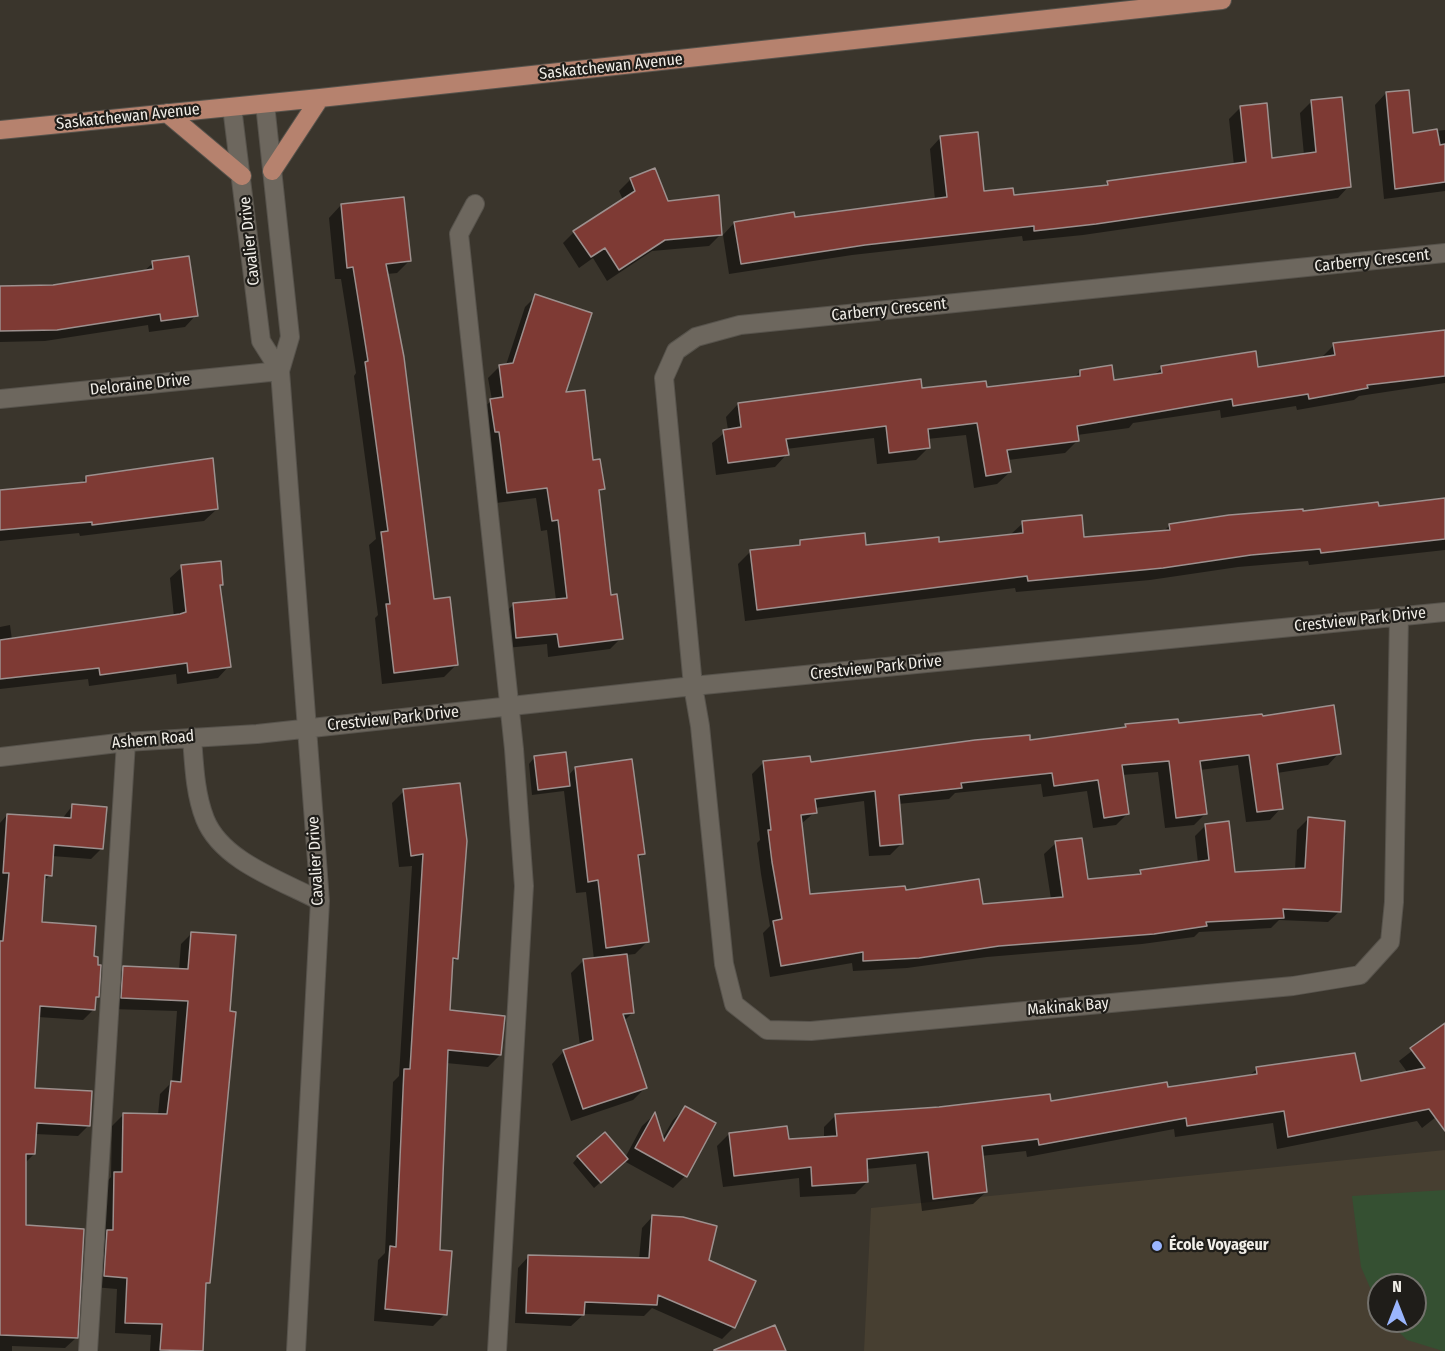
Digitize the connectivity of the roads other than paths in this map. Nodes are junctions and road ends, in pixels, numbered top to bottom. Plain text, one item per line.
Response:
1 (1222, 0) edge
2 (321, 98) junction
3 (265, 104) junction
4 (232, 107) junction
5 (167, 113) junction
6 (0, 130) edge
7 (272, 171) junction
8 (242, 176) junction
9 (475, 204) dead end
10 (1445, 253) edge
11 (280, 371) junction
12 (0, 399) edge
13 (1445, 612) edge
14 (1399, 616) junction
15 (693, 687) junction
16 (508, 707) junction
17 (307, 728) junction
18 (192, 737) junction
19 (126, 742) junction
20 (0, 756) edge
21 (320, 901) junction
22 (88, 1351) edge
23 (296, 1351) edge
24 (497, 1351) edge

1 - 2 main road, Saskatchewan Avenue
2 - 3 main road, Saskatchewan Avenue
2 - 7 main road
3 - 4 main road, Saskatchewan Avenue
3 - 7 street, Cavalier Drive
4 - 5 main road, Saskatchewan Avenue
4 - 8 street, Cavalier Drive
5 - 6 main road, Saskatchewan Avenue
5 - 8 main road
7 - 11 street, Cavalier Drive
8 - 11 street, Cavalier Drive
9 - 16 street
10 - 15 street, Carberry Crescent
11 - 12 street, Deloraine Drive
11 - 17 street, Cavalier Drive
13 - 14 street, Crestview Park Drive
14 - 15 street, Crestview Park Drive
14 - 15 street, Makinak Bay
15 - 16 street, Crestview Park Drive
16 - 17 street, Crestview Park Drive
16 - 24 street
17 - 18 street, Ashern Road
17 - 21 street, Cavalier Drive
18 - 19 street, Ashern Road
18 - 21 street
19 - 20 street, Ashern Road
19 - 22 street
21 - 23 street, Cavalier Drive

